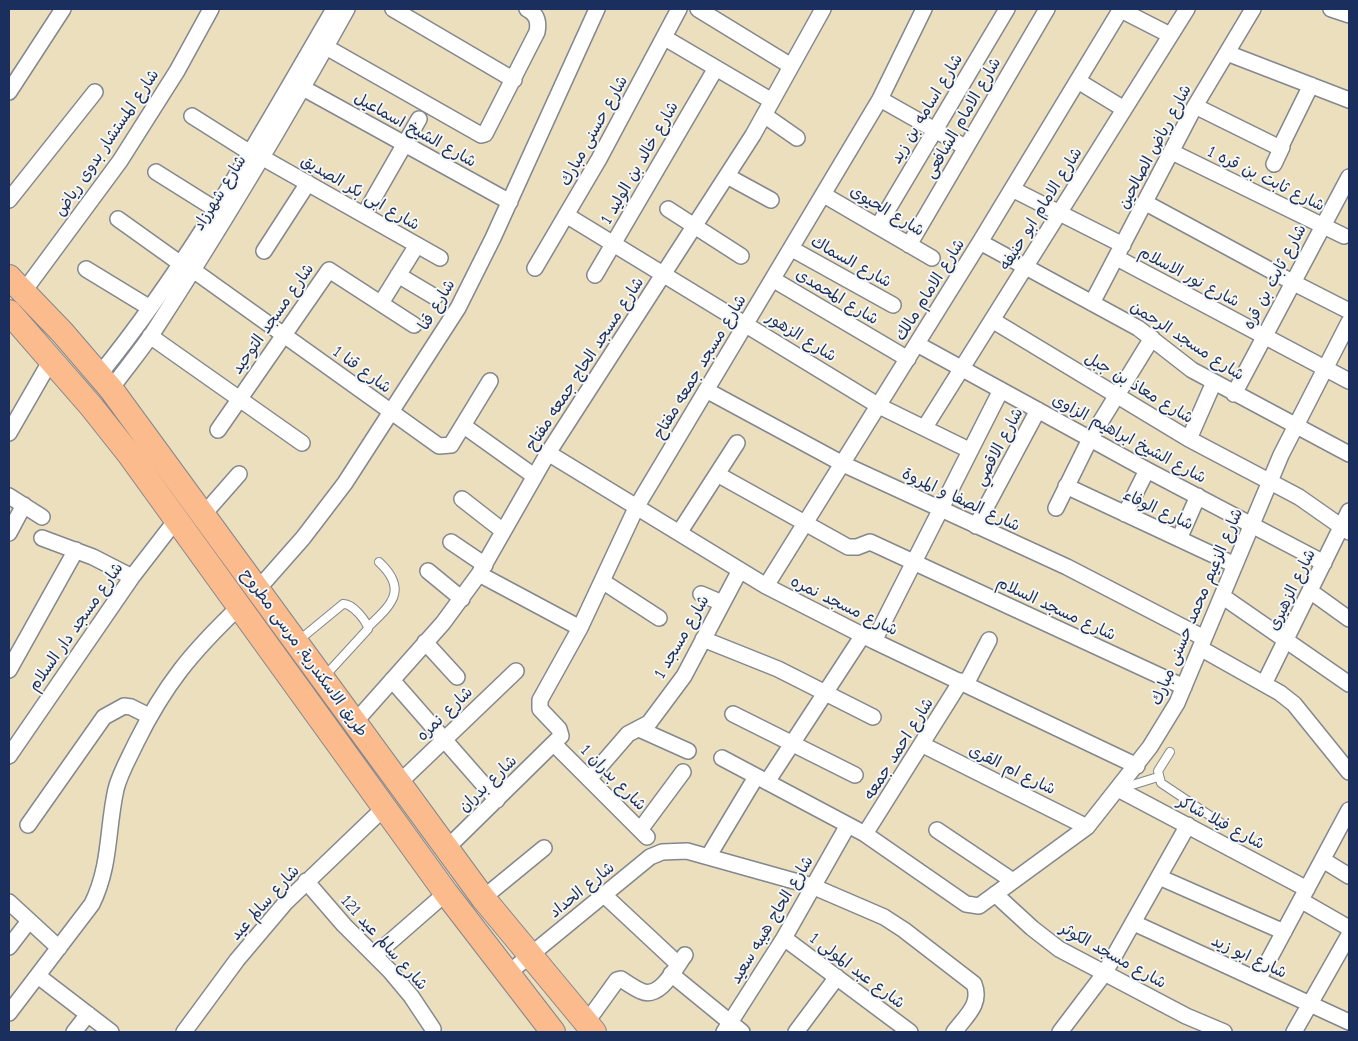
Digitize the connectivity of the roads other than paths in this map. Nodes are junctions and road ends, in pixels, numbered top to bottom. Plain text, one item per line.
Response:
1 (64, 9) edge
2 (211, 9) edge
3 (334, 9) edge
4 (348, 9) edge
5 (393, 9) edge
6 (527, 9) edge
7 (597, 9) edge
8 (679, 9) edge
9 (698, 9) edge
10 (823, 9) edge
11 (924, 9) edge
12 (1007, 9) edge
13 (1048, 9) edge
14 (1120, 9) edge
15 (1187, 9) edge
16 (1253, 9) edge
17 (1331, 9) edge
18 (1349, 15) edge
19 (1170, 35) junction
20 (665, 38) junction
21 (326, 47) junction
22 (1227, 52) junction
23 (791, 66) junction
24 (716, 68) junction
25 (514, 80) junction
26 (12, 81) edge
27 (1078, 81) junction
28 (1311, 85) junction
29 (303, 88) junction
30 (95, 92) dead end
31 (880, 99) junction
32 (1349, 100) edge
33 (772, 101) junction
34 (1195, 106) junction
35 (1124, 109) junction
36 (192, 116) dead end
37 (764, 116) junction
38 (419, 119) dead end
39 (935, 130) junction
40 (797, 138) dead end
41 (404, 144) junction
42 (966, 147) junction
43 (1282, 147) junction
44 (1172, 152) junction
45 (256, 155) junction
46 (1274, 164) dead end
47 (156, 172) dead end
48 (727, 176) junction
49 (1349, 177) edge
50 (308, 183) junction
51 (1012, 189) junction
52 (824, 194) junction
53 (9, 200) edge
54 (771, 200) dead end
55 (510, 202) junction
56 (1146, 203) junction
57 (215, 209) junction
58 (668, 209) dead end
59 (1058, 212) junction
60 (364, 215) junction
61 (566, 215) junction
62 (118, 219) dead end
63 (693, 226) junction
64 (878, 226) junction
65 (1322, 226) junction
66 (1344, 236) dead end
67 (614, 242) junction
68 (980, 242) junction
69 (417, 245) junction
70 (909, 245) junction
71 (792, 249) junction
72 (264, 251) dead end
73 (1120, 252) junction
74 (741, 256) dead end
75 (440, 258) dead end
76 (932, 258) dead end
77 (1025, 266) junction
78 (187, 267) junction
79 (86, 268) dead end
80 (535, 268) dead end
81 (664, 273) junction
82 (398, 275) junction
83 (595, 275) dead end
84 (774, 280) junction
85 (1294, 283) junction
86 (16, 284) edge
87 (435, 297) dead end
88 (381, 303) junction
89 (1092, 303) junction
90 (893, 304) dead end
91 (150, 308) junction
92 (1349, 310) edge
93 (9, 312) edge
94 (992, 320) junction
95 (1349, 322) edge
96 (746, 323) junction
97 (414, 325) dead end
98 (150, 336) junction
99 (284, 336) junction
100 (1264, 336) junction
101 (1152, 338) junction
102 (917, 344) junction
103 (908, 359) junction
104 (51, 360) junction
105 (962, 368) junction
106 (1325, 368) junction
107 (490, 381) dead end
108 (1349, 381) edge
109 (105, 382) junction
110 (1214, 382) junction
111 (706, 390) junction
112 (1001, 390) junction
113 (1234, 394) junction
114 (1117, 395) junction
115 (239, 399) junction
116 (879, 406) junction
117 (1038, 410) junction
118 (390, 411) junction
119 (464, 426) junction
120 (1296, 426) junction
121 (925, 427) junction
122 (10, 428) edge
123 (218, 430) dead end
124 (1090, 439) junction
125 (1189, 440) junction
126 (302, 443) dead end
127 (737, 443) dead end
128 (969, 450) junction
129 (548, 453) junction
130 (1349, 454) edge
131 (843, 464) junction
132 (1147, 470) junction
133 (239, 474) dead end
134 (717, 474) junction
135 (534, 476) junction
136 (1270, 482) junction
137 (1066, 486) junction
138 (9, 496) edge
139 (1198, 496) junction
140 (462, 499) dead end
141 (24, 505) junction
142 (637, 506) junction
143 (1056, 508) dead end
144 (939, 509) junction
145 (1349, 511) edge
146 (1125, 514) junction
147 (203, 515) junction
148 (42, 517) dead end
149 (176, 520) junction
150 (805, 525) junction
151 (1252, 525) junction
152 (976, 526) junction
153 (1346, 529) edge
154 (504, 531) junction
155 (9, 533) edge
156 (679, 533) junction
157 (42, 538) dead end
158 (1179, 539) junction
159 (451, 542) dead end
160 (76, 550) junction
161 (379, 562) dead end
162 (913, 563) junction
163 (1324, 563) junction
164 (1235, 565) junction
165 (482, 569) junction
166 (428, 571) dead end
167 (739, 572) junction
168 (132, 576) junction
169 (602, 581) junction
170 (766, 586) junction
171 (258, 589) junction
172 (1310, 591) junction
173 (701, 594) dead end
174 (1222, 596) junction
175 (462, 599) junction
176 (722, 603) junction
177 (239, 607) junction
178 (659, 618) dead end
179 (1349, 618) edge
180 (368, 627) junction
181 (580, 628) junction
182 (868, 638) junction
183 (703, 639) junction
184 (989, 640) dead end
185 (1287, 640) junction
186 (426, 642) junction
187 (297, 643) junction
188 (1202, 643) junction
189 (9, 670) edge
190 (516, 671) dead end
191 (1346, 676) edge
192 (457, 677) dead end
193 (322, 678) junction
194 (392, 680) junction
195 (964, 683) junction
196 (1264, 684) junction
197 (1184, 687) junction
198 (826, 691) junction
199 (734, 714) dead end
200 (150, 716) junction
201 (873, 717) dead end
202 (355, 722) junction
203 (639, 729) junction
204 (444, 739) junction
205 (791, 743) junction
206 (554, 744) junction
207 (923, 745) junction
208 (688, 751) dead end
209 (1170, 752) dead end
210 (9, 756) edge
211 (722, 758) dead end
212 (1137, 766) junction
213 (683, 772) dead end
214 (1349, 772) edge
215 (855, 775) dead end
216 (1158, 777) junction
217 (589, 779) junction
218 (761, 779) junction
219 (399, 783) junction
220 (1118, 789) junction
221 (497, 800) junction
222 (384, 808) junction
223 (1349, 810) edge
224 (1222, 823) dead end
225 (28, 825) dead end
226 (848, 825) junction
227 (1188, 825) junction
228 (1087, 827) junction
229 (937, 830) dead end
230 (865, 834) junction
231 (544, 848) dead end
232 (446, 849) junction
233 (708, 857) junction
234 (1322, 860) junction
235 (1349, 876) edge
236 (1160, 877) junction
237 (306, 881) junction
238 (1013, 881) junction
239 (812, 886) junction
240 (446, 893) junction
241 (603, 894) junction
242 (995, 894) junction
243 (1304, 895) junction
244 (483, 898) junction
245 (9, 902) edge
246 (29, 921) junction
247 (1134, 922) junction
248 (1349, 928) edge
249 (1284, 932) junction
250 (1349, 935) edge
251 (784, 938) junction
252 (9, 947) edge
253 (59, 948) junction
254 (375, 955) junction
255 (529, 956) junction
256 (678, 964) junction
257 (506, 974) junction
258 (1104, 974) junction
259 (38, 976) junction
260 (837, 977) junction
261 (1258, 980) junction
262 (1311, 1004) junction
263 (9, 1013) edge
264 (88, 1014) junction
265 (1349, 1022) edge
266 (590, 1028) edge
267 (727, 1028) edge
268 (433, 1030) dead end
269 (74, 1032) edge
270 (111, 1032) edge
271 (184, 1032) edge
272 (553, 1032) edge
273 (742, 1032) edge
274 (796, 1032) edge
275 (910, 1032) edge
276 (954, 1032) edge
277 (1060, 1032) edge
278 (1221, 1032) edge
279 (1294, 1032) edge

1 - 26 street
2 - 86 street, شارع المستشار بدوى رياض
3 - 45 street, شارع شهرزاد
4 - 21 street, شارع شهرزاد
5 - 25 street
6 - 25 street
7 - 55 street, شارع قنا
8 - 20 street, شارع حسنى مبارك
9 - 23 street
10 - 23 street, شارع مسجد الحاج جمعه مفتاح
11 - 31 street, شارع مسجد جمعه مفتاح
12 - 39 street, شارع اسامه بن زيد
13 - 42 street, شارع الامام الشافعى
14 - 19 street
14 - 27 street, شارع الامام مالك
15 - 19 street, شارع الامام ابو حنيفه
16 - 22 street, شارع رياض الصالحين
17 - 18 street
19 - 35 street, شارع الامام ابو حنيفه
20 - 24 street
20 - 61 street, شارع حسنى مبارك
21 - 25 street
21 - 29 street, شارع شهرزاد
22 - 28 street
22 - 34 street, شارع رياض الصالحين
23 - 33 street, شارع مسجد الحاج جمعه مفتاح
24 - 33 street
24 - 67 street, شارع خالد بن الوليد 1
27 - 35 street
27 - 51 street, شارع الامام مالك
28 - 32 street
28 - 43 street
29 - 41 street, شارع الشيخ اسماعيل
29 - 45 street, شارع شهرزاد
30 - 53 street
31 - 39 street
31 - 52 street, شارع مسجد جمعه مفتاح
33 - 37 street, شارع مسجد الحاج جمعه مفتاح
34 - 43 street
34 - 44 street, شارع رياض الصالحين
35 - 59 street, شارع الامام ابو حنيفه
36 - 45 street, شارع ابى بكر الصديق
37 - 40 street
37 - 48 street, شارع مسجد الحاج جمعه مفتاح
38 - 41 street
39 - 42 street
39 - 64 street, شارع اسامه بن زيد
41 - 55 street, شارع الشيخ اسماعيل
41 - 60 street
42 - 70 street, شارع الامام الشافعى
43 - 46 street
44 - 56 street, شارع رياض الصالحين
44 - 65 street, شارع ثابت بن قره 1
45 - 50 street, شارع ابى بكر الصديق
45 - 57 street, شارع شهرزاد
45 - 78 street, شارع شهرزاد
47 - 57 street
48 - 54 street
48 - 63 street, شارع مسجد الحاج جمعه مفتاح
49 - 65 street, شارع ثابت بن قره
50 - 60 street, شارع ابى بكر الصديق
50 - 72 street
51 - 59 street, شارع نور الاسلام
51 - 68 street, شارع الامام مالك
52 - 64 street, شارع الحيوى
52 - 71 street, شارع مسجد جمعه مفتاح
55 - 118 street, شارع قنا
56 - 73 street, شارع رياض الصالحين
56 - 85 street
57 - 78 street, شارع شهرزاد
58 - 63 street
59 - 73 street, شارع نور الاسلام
59 - 77 street, شارع الامام ابو حنيفه
60 - 69 street, شارع ابى بكر الصديق
61 - 67 street, شارع الزهور
61 - 80 street, شارع حسنى مبارك
62 - 78 street, شارع قنا 1
63 - 74 street
63 - 81 street, شارع مسجد الحاج جمعه مفتاح
64 - 70 street, شارع الحيوى
65 - 66 street, شارع ثابت بن قره 1
65 - 85 street, شارع ثابت بن قره
67 - 81 street, شارع الزهور
67 - 83 street, شارع خالد بن الوليد 1
68 - 77 street, شارع مسجد الرحمن
68 - 102 street, شارع الامام مالك
69 - 75 street, شارع ابى بكر الصديق
69 - 82 street
70 - 76 street, شارع الحيوى
71 - 84 street, شارع مسجد جمعه مفتاح
71 - 90 street, شارع السماك
73 - 89 street, شارع رياض الصالحين
73 - 100 street, شارع نور الاسلام
77 - 89 street, شارع مسجد الرحمن
77 - 94 street, شارع الامام ابو حنيفه
78 - 91 street, شارع شهرزاد
78 - 98 street, شارع شهرزاد
78 - 99 street, شارع قنا 1
79 - 91 street
81 - 96 street, شارع الزهور
81 - 129 street, شارع مسجد الحاج جمعه مفتاح
82 - 87 street
82 - 88 street
84 - 96 street, شارع مسجد جمعه مفتاح
84 - 103 street, شارع المحمدى
85 - 92 street
85 - 100 street, شارع ثابت بن قره
86 - 109 main road, طريق الاسكندرية, مرسى مطروح
88 - 97 street, شارع مسجد التوحيد
88 - 99 street, شارع مسجد التوحيد
89 - 101 street, شارع مسجد الرحمن
91 - 109 street, شارع شهرزاد
93 - 104 main road, طريق الاسكندرية, مرسى مطروح
94 - 105 street, شارع الامام ابو حنيفه
94 - 114 street, شارع معاذ بن جبل
95 - 106 street, شارع الزعيم محمد حسنى مبارك
96 - 111 street, شارع مسجد جمعه مفتاح
96 - 116 street, شارع الزهور
98 - 109 street, شارع شهرزاد
98 - 115 street
99 - 115 street, شارع مسجد التوحيد
99 - 118 street, شارع قنا 1
100 - 106 street, شارع نور الاسلام
100 - 113 street, شارع ثابت بن قره
101 - 110 street, شارع مسجد الرحمن
101 - 114 street
102 - 103 street, شارع الامام مالك
102 - 105 street, شارع الشيخ ابراهيم الزاوى
103 - 116 street, شارع الامام مالك
104 - 122 street
104 - 149 main road, طريق الاسكندرية, مرسى مطروح
105 - 112 street, شارع الشيخ ابراهيم الزاوى
105 - 121 street, شارع الامام ابو حنيفه
106 - 108 street, شارع نور الاسلام
106 - 120 street, شارع الزعيم محمد حسنى مبارك
107 - 119 street, شارع قنا 1
109 - 147 main road, طريق الاسكندرية, مرسى مطروح
110 - 113 street, شارع مسجد الرحمن
110 - 125 street
111 - 131 street, شارع الصفا و المروة
111 - 142 street, شارع مسجد جمعه مفتاح
112 - 117 street, شارع الشيخ ابراهيم الزاوى
112 - 128 street
113 - 120 street, شارع مسجد الرحمن
114 - 124 street
114 - 125 street, شارع معاذ بن جبل
115 - 123 street, شارع مسجد التوحيد
115 - 126 street
116 - 121 street, شارع الزهور
116 - 131 street, شارع الامام مالك
117 - 124 street, شارع الشيخ ابراهيم الزاوى
117 - 152 street, شارع الاقصي
118 - 119 street, شارع قنا 1
118 - 171 street, شارع قنا
119 - 135 street
120 - 130 street, شارع مسجد الرحمن
120 - 136 street, شارع الزعيم محمد حسنى مبارك
121 - 128 street, شارع الزهور
124 - 132 street, شارع الشيخ ابراهيم الزاوى
124 - 137 street
125 - 136 street, شارع معاذ بن جبل
127 - 134 street
128 - 144 street
129 - 135 street, شارع مسجد الحاج جمعه مفتاح
129 - 142 street, شارع مسجد نمره
131 - 144 street, شارع الصفا و المروة
131 - 150 street, شارع الامام مالك
132 - 139 street, شارع الشيخ ابراهيم الزاوى
132 - 146 street
133 - 147 street
134 - 150 street, شارع مسجد السلام
134 - 156 street
135 - 154 street, شارع مسجد الحاج جمعه مفتاح
136 - 151 street, شارع الزعيم محمد حسنى مبارك
136 - 153 street, شارع معاذ بن جبل
137 - 143 street
137 - 146 street, شارع الوفاء
138 - 141 street
139 - 151 street, شارع الشيخ ابراهيم الزاوى
139 - 158 street
140 - 154 street
141 - 148 street
141 - 155 street
142 - 156 street, شارع مسجد نمره
142 - 169 street, شارع مسجد جمعه مفتاح
144 - 152 street, شارع الصفا و المروة
144 - 162 street
145 - 153 street, شارع الزهيرى
146 - 158 street, شارع الوفاء
147 - 171 main road, طريق الاسكندرية, مرسى مطروح
149 - 168 street, شارع مسجد دار السلام
149 - 177 main road, طريق الاسكندرية, مرسى مطروح
150 - 162 street, شارع مسجد السلام
150 - 170 street, شارع الامام مالك
151 - 163 street, شارع الشيخ ابراهيم الزاوى
151 - 164 street, شارع الزعيم محمد حسنى مبارك
152 - 188 street, شارع الصفا و المروة
153 - 163 street, شارع الزهيرى
154 - 165 street, شارع مسجد الحاج جمعه مفتاح
156 - 167 street, شارع مسجد نمره
157 - 160 street
158 - 164 street, شارع الوفاء
159 - 165 street
160 - 168 street
160 - 189 street
161 - 180 lane
162 - 182 street
162 - 197 street, شارع مسجد السلام
163 - 172 street, شارع الزهيرى
164 - 174 street, شارع الزعيم محمد حسنى مبارك
165 - 175 street, شارع مسجد الحاج جمعه مفتاح
165 - 181 street
166 - 175 street
167 - 170 street, شارع مسجد نمره
167 - 176 street, شارع مسجد 1
168 - 210 street, شارع مسجد دار السلام
169 - 178 street
169 - 181 street, شارع مسجد جمعه مفتاح
170 - 182 street, شارع مسجد نمره
171 - 187 main road, طريق الاسكندرية, مرسى مطروح
172 - 179 street
172 - 185 street, شارع الزهيرى
173 - 176 street
174 - 185 street
174 - 188 street, شارع الزعيم محمد حسنى مبارك
175 - 186 street, شارع مسجد الحاج جمعه مفتاح
176 - 183 street, شارع مسجد 1
177 - 200 street
177 - 222 main road, طريق الاسكندرية, مرسى مطروح
180 - 187 lane
180 - 193 lane
181 - 206 street, شارع مسجد جمعه مفتاح
182 - 195 street, شارع مسجد نمره
182 - 198 street
183 - 198 street
183 - 203 street, شارع مسجد 1
184 - 195 street
185 - 191 street
185 - 196 street, شارع الزهيرى
186 - 192 street
186 - 194 street, شارع مسجد الحاج جمعه مفتاح
187 - 193 main road, طريق الاسكندرية, مرسى مطروح
188 - 196 street, شارع الصفا و المروة
188 - 197 street, شارع الزعيم محمد حسنى مبارك
190 - 204 street, شارع نمره
193 - 202 main road, طريق الاسكندرية, مرسى مطروح
194 - 202 street, شارع مسجد الحاج جمعه مفتاح
194 - 204 street
195 - 207 street, شارع احمد جمعه
195 - 212 street, شارع مسجد نمره
196 - 214 street, شارع الصفا و المروة
197 - 212 street, شارع الزعيم محمد حسنى مبارك
198 - 201 street
198 - 205 street
199 - 205 street
200 - 225 street
200 - 253 street
202 - 219 main road, طريق الاسكندرية, مرسى مطروح
203 - 208 street
203 - 217 street, شارع مسجد 1
204 - 219 street, شارع نمره
204 - 221 street
205 - 215 street
205 - 218 street
206 - 217 street, شارع بدران 1
206 - 221 street, شارع بدران
207 - 228 street, شارع ام القرى
207 - 230 street, شارع احمد جمعه
209 - 216 lane
211 - 218 street, شارع الزعيم محمد حسنى مبارك
212 - 220 street, شارع الزعيم محمد حسنى مبارك
213 - 217 street, شارع بدران 1
216 - 220 lane
216 - 224 lane
218 - 226 street, شارع الزعيم محمد حسنى مبارك
218 - 233 street
219 - 232 main road, طريق الاسكندرية, مرسى مطروح
220 - 227 street, شارع فيلا شاكر
220 - 228 street, شارع الزعيم محمد حسنى مبارك
221 - 232 street, شارع بدران
222 - 237 street, شارع سالم عيد
222 - 240 main road, طريق الاسكندرية, مرسى مطروح
223 - 234 street
226 - 230 street, شارع الزعيم محمد حسنى مبارك
226 - 239 street, شارع الحاج هيبه سعيد
227 - 236 street
227 - 243 street, شارع فيلا شاكر
228 - 238 street, شارع الزعيم محمد حسنى مبارك
229 - 238 street
230 - 242 street, شارع الزعيم محمد حسنى مبارك
231 - 244 street
232 - 244 main road, طريق الاسكندرية, مرسى مطروح
233 - 239 street
233 - 241 street, شارع الحداد
234 - 235 street
234 - 243 street
236 - 247 street
236 - 249 street
237 - 254 street, شارع سالم عيد 121
237 - 271 street, شارع سالم عيد
238 - 242 street, شارع الزعيم محمد حسنى مبارك
239 - 251 street, شارع الحاج هيبه سعيد
239 - 276 street
240 - 254 street
240 - 257 main road, طريق الاسكندرية, مرسى مطروح
241 - 255 street, شارع الحداد
241 - 256 street
242 - 258 street, شارع مسجد الكوثر
243 - 248 street, شارع فيلا شاكر
243 - 249 street
244 - 255 main road, طريق الاسكندرية, مرسى مطروح
245 - 246 street
246 - 252 street
246 - 253 street
247 - 258 street
247 - 261 street, شارع ابو زيد
249 - 261 street
250 - 262 street
251 - 260 street, شارع عبد المولى 1
251 - 267 street, شارع الحاج هيبه سعيد
253 - 259 street
254 - 268 street, شارع سالم عيد 121
255 - 257 street, شارع الحداد
255 - 266 main road, طريق الاسكندرية, مرسى مطروح
256 - 266 street
256 - 267 street
257 - 272 main road, طريق الاسكندرية, مرسى مطروح
258 - 277 street
258 - 278 street, شارع مسجد الكوثر
259 - 263 street
259 - 264 street
260 - 274 street
260 - 275 street, شارع عبد المولى 1
261 - 262 street, شارع ابو زيد
262 - 265 street, شارع ابو زيد
262 - 279 street
264 - 269 street
264 - 270 street
267 - 273 street

